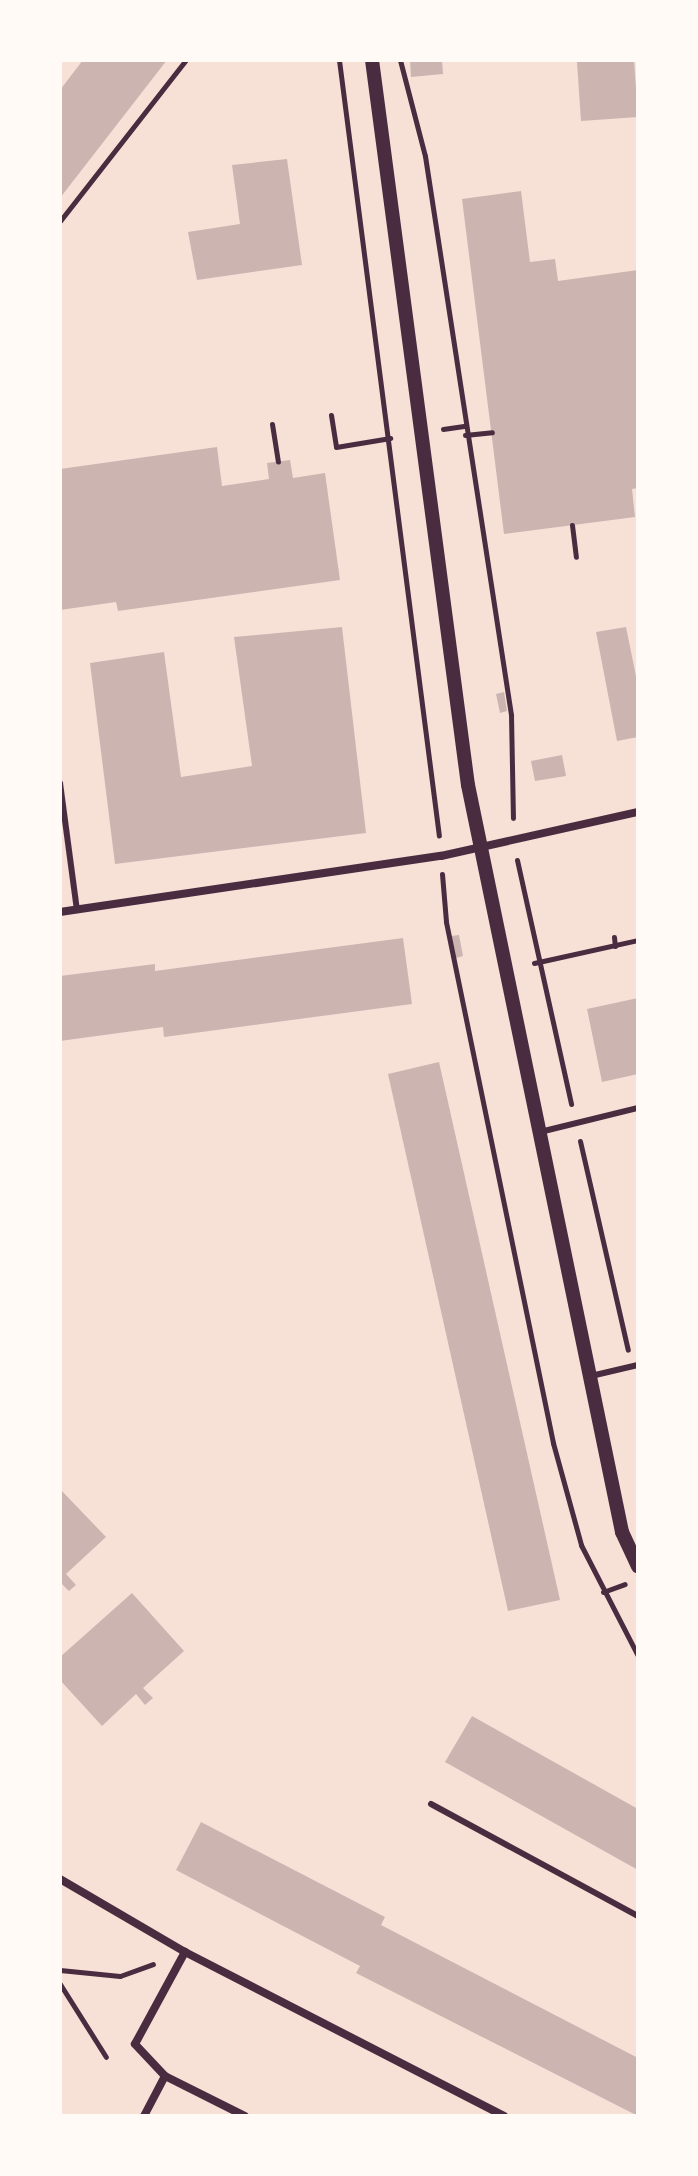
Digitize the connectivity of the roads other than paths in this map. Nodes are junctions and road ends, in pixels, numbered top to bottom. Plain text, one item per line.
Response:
1 (372, 60) edge
2 (60, 783) edge
3 (638, 812) edge
4 (481, 846) junction
5 (77, 910) junction
6 (60, 912) edge
7 (638, 1108) edge
8 (536, 1133) junction
9 (635, 1366) edge
10 (589, 1377) junction
11 (638, 1567) edge
12 (431, 1804) dead end
13 (60, 1879) edge
14 (638, 1916) edge
15 (185, 1952) junction
16 (165, 2076) junction
17 (144, 2116) edge
18 (245, 2116) edge
19 (504, 2116) edge

1 - 4 street
2 - 5 lane
3 - 4 street
4 - 5 street
4 - 8 street
5 - 6 street
7 - 8 lane
8 - 10 street
9 - 10 lane
10 - 11 street
12 - 14 lane
13 - 15 street
15 - 16 street
15 - 19 street
16 - 17 street
16 - 18 street

